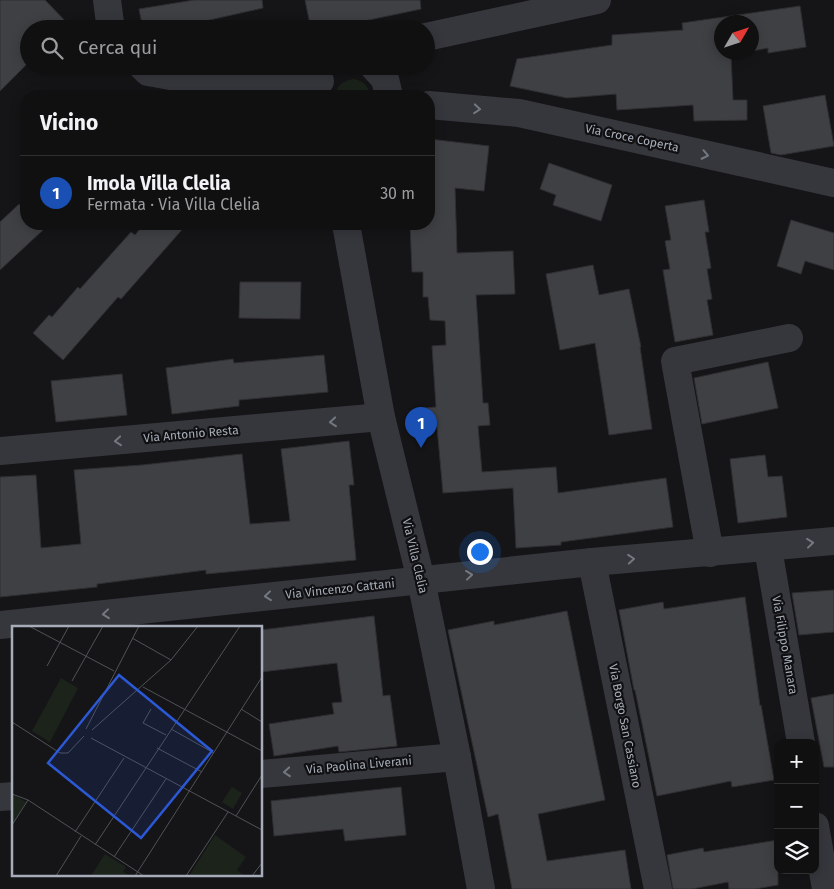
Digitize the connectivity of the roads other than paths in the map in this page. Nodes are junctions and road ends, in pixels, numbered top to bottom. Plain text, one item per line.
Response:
1 (107, 0) edge
2 (597, 0) edge
3 (110, 20) edge
4 (435, 35) edge
5 (165, 75) edge
6 (381, 75) edge
7 (323, 81) edge
8 (387, 90) edge
9 (435, 106) edge
10 (834, 183) edge
11 (347, 230) edge
12 (789, 338) dead end
13 (381, 417) junction
14 (0, 451) edge
15 (834, 541) edge
16 (768, 548) junction
17 (710, 553) junction
18 (592, 562) junction
19 (421, 580) junction
20 (0, 625) edge
21 (800, 739) edge
22 (457, 756) junction
23 (262, 774) edge
24 (816, 829) edge
25 (481, 889) edge
26 (658, 889) edge
27 (826, 889) edge

1 - 3 street
2 - 4 street
5 - 7 street
6 - 8 street
9 -> 10 street, Via Croce Coperta
11 - 13 street, Via Villa Clelia
12 - 17 street
13 -> 14 street, Via Antonio Resta
13 - 19 street, Via Villa Clelia
16 -> 15 street, Via Vincenzo Cattani
16 - 17 street, Via Vincenzo Cattani
16 - 21 street, Via Filippo Manara
18 -> 17 street, Via Vincenzo Cattani
19 -> 18 street, Via Vincenzo Cattani
18 - 26 street, Via Borgo San Cassiano
19 -> 20 street, Via Vincenzo Cattani
19 - 22 street, Via Villa Clelia
22 -> 23 street, Via Paolina Liverani
22 - 25 street, Via Villa Clelia
24 - 27 street

